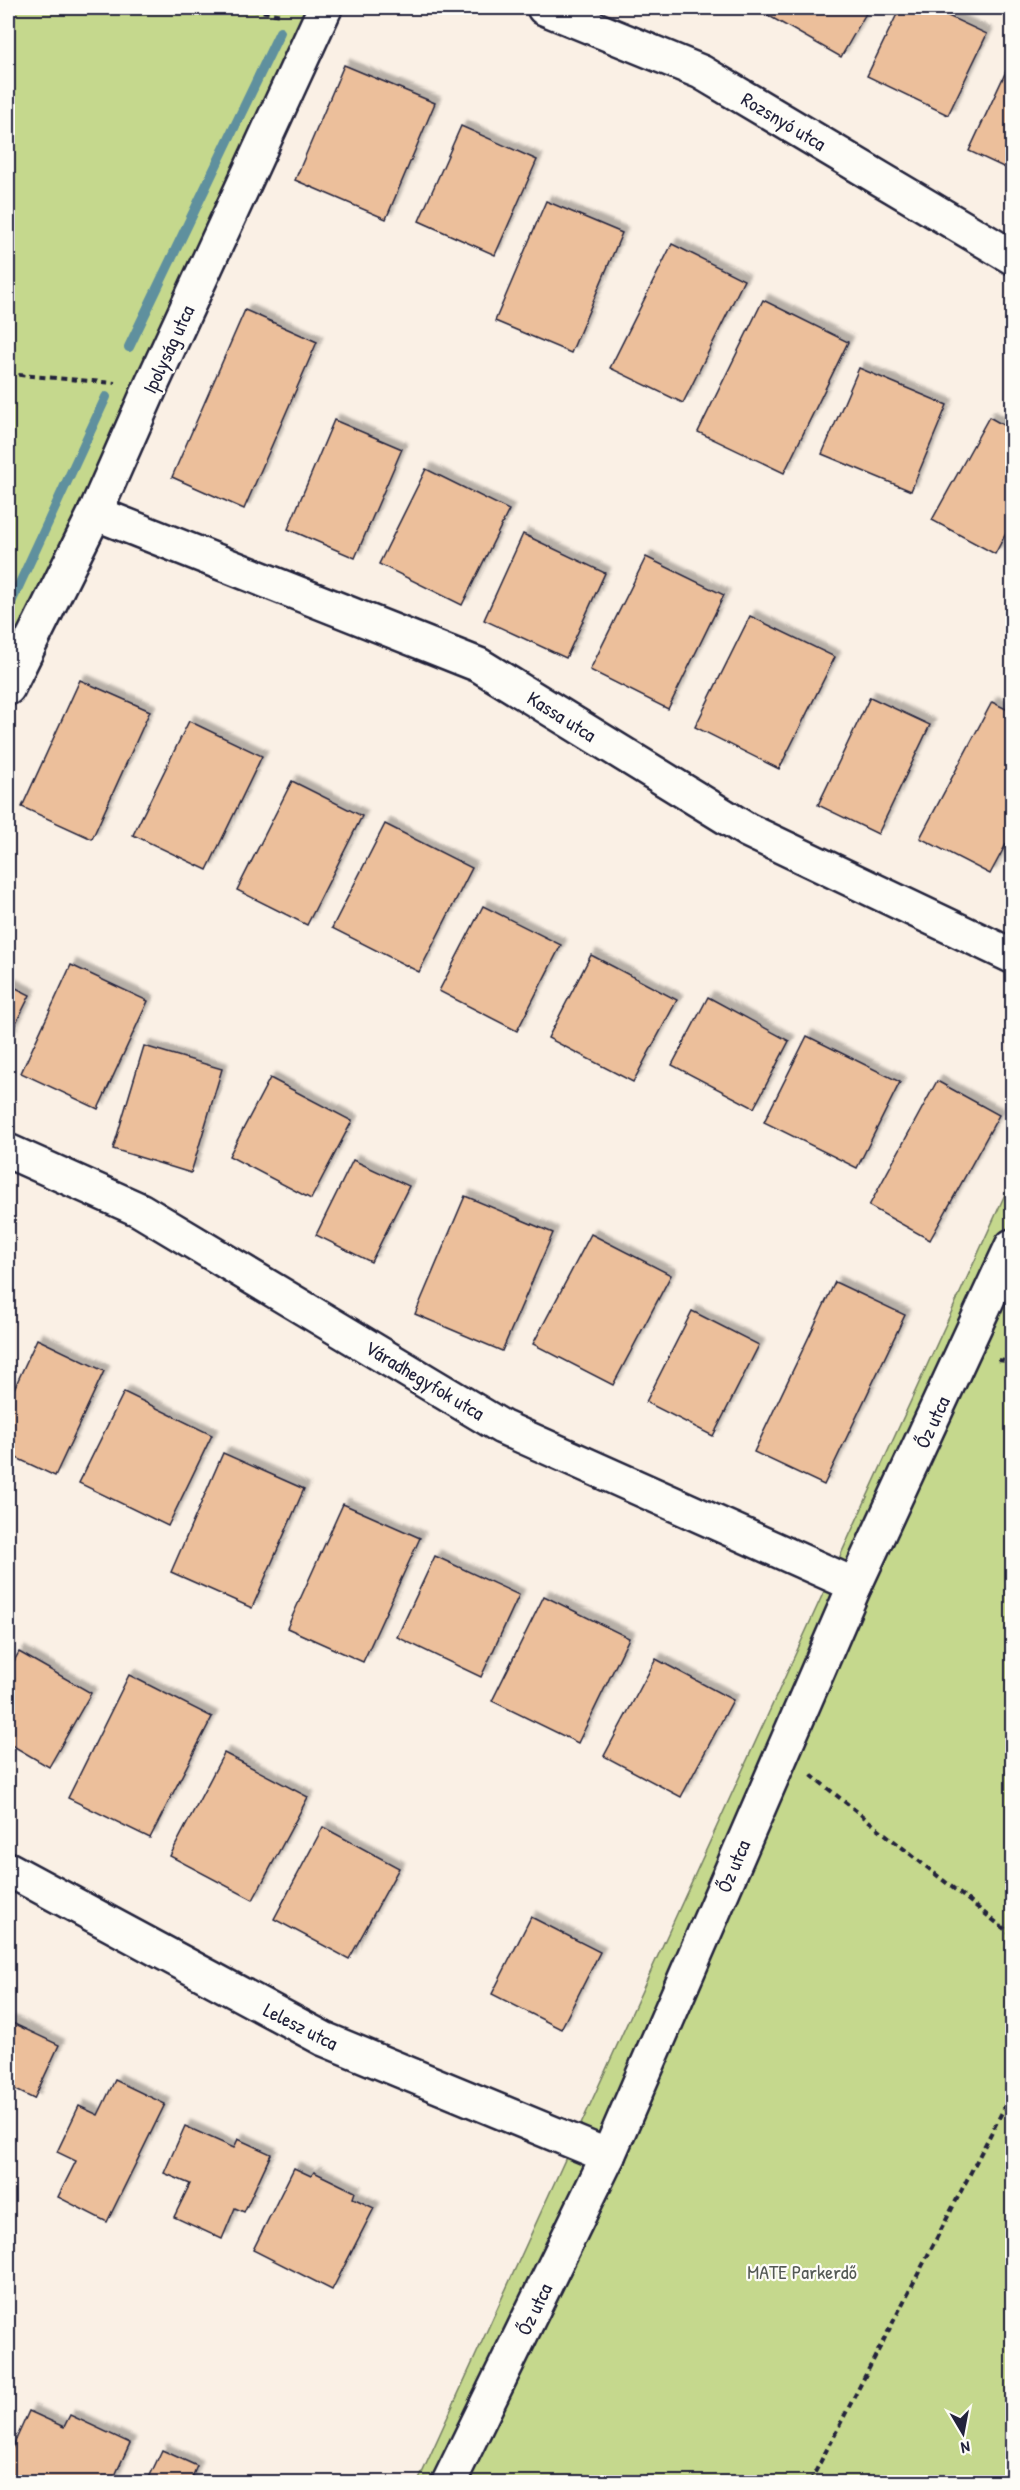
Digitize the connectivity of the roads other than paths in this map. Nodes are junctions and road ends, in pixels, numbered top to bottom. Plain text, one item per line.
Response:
1 (326, 8) edge
2 (544, 8) edge
3 (1012, 257) edge
4 (95, 513) junction
5 (8, 688) edge
6 (1012, 956) edge
7 (8, 1151) edge
8 (1012, 1246) edge
9 (855, 1585) junction
10 (8, 1869) edge
11 (608, 2156) junction
12 (449, 2482) edge

1 - 4 street, Ipolyság utca
2 - 3 street, Rozsnyó utca
4 - 5 street, Ipolyság utca
4 - 6 street, Kassa utca
7 - 9 street, Váradhegyfok utca
8 - 9 street, Őz utca
9 - 11 street, Őz utca
10 - 11 street, Lelesz utca
11 - 12 street, Őz utca

